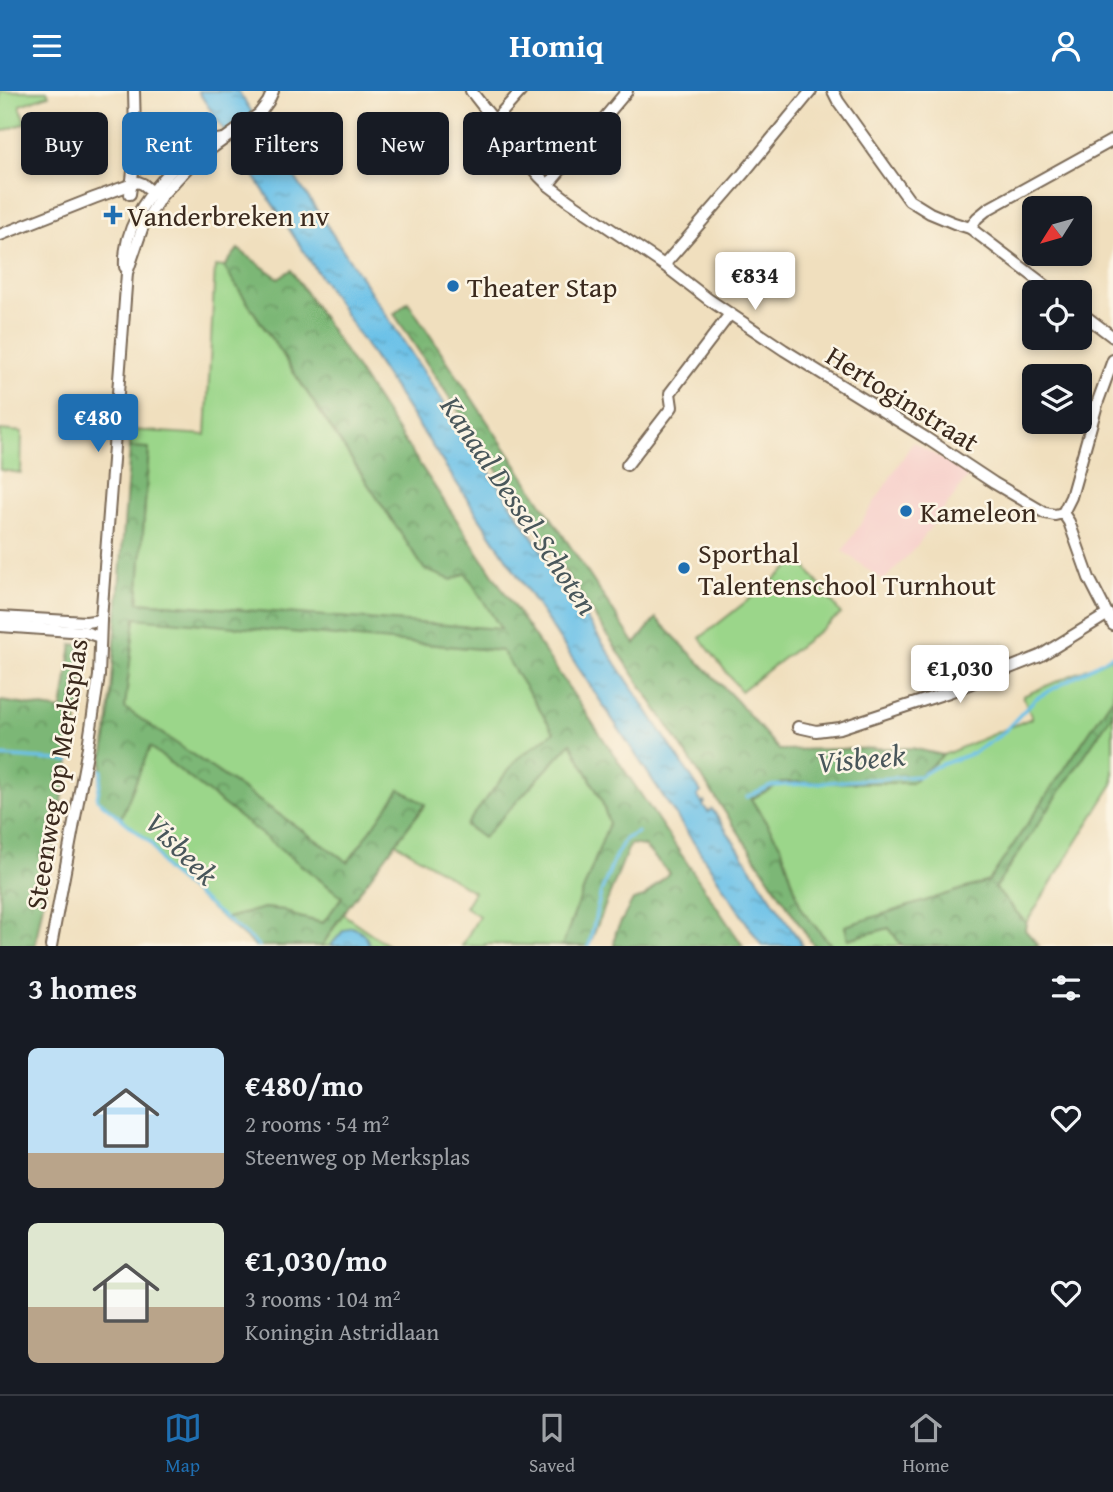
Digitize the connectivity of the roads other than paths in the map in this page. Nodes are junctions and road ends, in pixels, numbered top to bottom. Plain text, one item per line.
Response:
1 (134, 91) edge
2 (273, 91) edge
3 (471, 91) edge
4 (521, 91) edge
5 (626, 91) edge
6 (811, 91) edge
7 (833, 91) edge
8 (487, 112) edge
9 (502, 112) edge
10 (1113, 141) edge
11 (539, 175) edge
12 (548, 185) junction
13 (131, 189) junction
14 (155, 195) junction
15 (147, 207) junction
16 (970, 228) junction
17 (0, 235) edge
18 (664, 265) junction
19 (1038, 280) edge
20 (730, 314) junction
21 (1092, 321) edge
22 (1113, 337) edge
23 (1113, 360) edge
24 (627, 465) dead end
25 (1063, 513) junction
26 (1108, 614) junction
27 (0, 617) edge
28 (102, 620) junction
29 (1113, 625) edge
30 (0, 627) edge
31 (100, 637) junction
32 (798, 727) dead end
33 (51, 946) edge

1 - 13 street
2 - 14 street, Steenweg op Merksplas
3 - 8 street, Hertoginstraat
4 - 9 street
5 - 12 street
6 - 18 street
7 - 16 street
10 - 16 street
11 - 12 street, Hertoginstraat
12 - 18 street, Hertoginstraat
13 - 14 street
13 - 15 street
13 - 17 street
14 - 15 street, Steenweg op Merksplas
15 - 28 street, Steenweg op Merksplas
16 - 19 street
18 - 20 street, Hertoginstraat
20 - 24 street
20 - 25 street, Hertoginstraat
21 - 22 street
23 - 25 street
25 - 26 street
26 - 29 street
26 - 32 street
27 - 28 street
28 - 31 street, Steenweg op Merksplas
30 - 31 street
31 - 33 street, Steenweg op Merksplas

